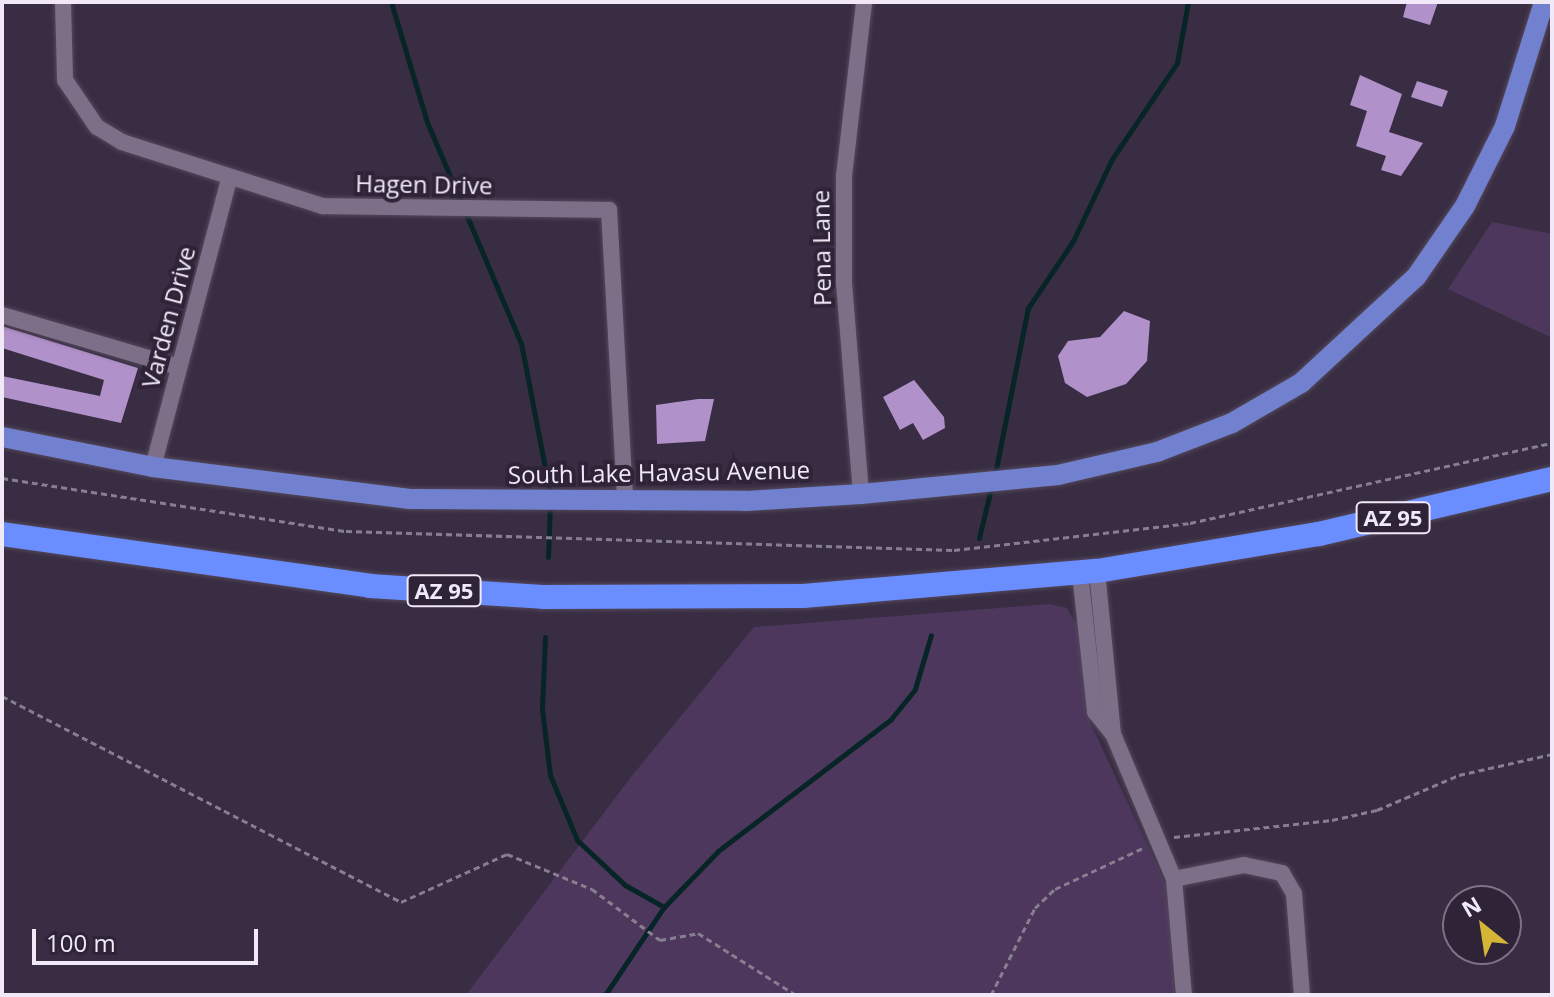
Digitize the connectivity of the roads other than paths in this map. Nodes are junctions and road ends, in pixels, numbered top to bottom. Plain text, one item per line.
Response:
1 (63, 2) edge
2 (864, 2) edge
3 (1544, 2) edge
4 (229, 180) junction
5 (2, 315) edge
6 (179, 367) junction
7 (2, 437) edge
8 (153, 467) junction
9 (1552, 479) edge
10 (861, 494) junction
11 (625, 500) junction
12 (2, 534) edge
13 (1088, 572) junction
14 (1174, 879) junction
15 (1184, 995) edge
16 (1302, 995) edge

1 - 4 street, Hagen Drive
2 - 10 street, Pena Lane
3 - 10 main road, South Lake Havasu Avenue
4 - 6 street, Varden Drive
4 - 11 street, Hagen Drive
5 - 6 street
6 - 8 street, Varden Drive
7 - 8 main road, South Lake Havasu Avenue
8 - 11 main road, South Lake Havasu Avenue
9 - 13 highway, AZ 95
10 - 11 main road, South Lake Havasu Avenue
12 - 13 highway, AZ 95
13 - 14 street
14 - 15 street
14 - 16 street

